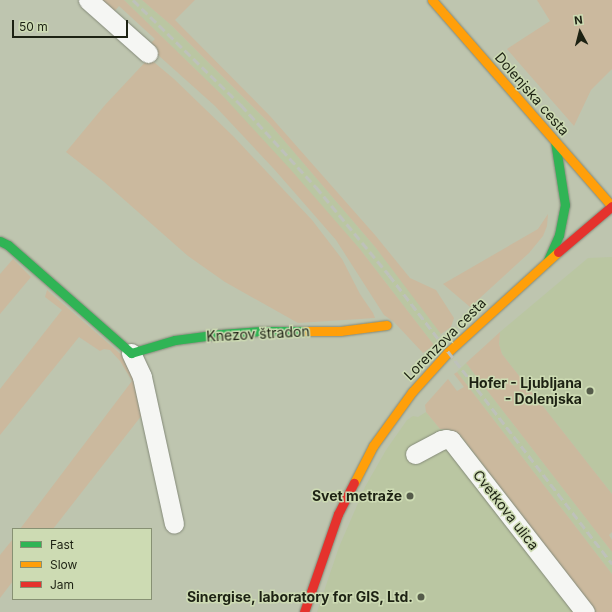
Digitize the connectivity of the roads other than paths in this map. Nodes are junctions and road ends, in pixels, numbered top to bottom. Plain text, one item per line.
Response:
1 (88, 0) edge
2 (432, 0) edge
3 (148, 53) dead end
4 (555, 141) junction
5 (612, 206) edge
6 (0, 241) edge
7 (547, 262) junction
8 (386, 326) dead end
9 (132, 353) junction
10 (415, 454) dead end
11 (174, 524) dead end
12 (304, 612) edge
13 (585, 612) edge

1 - 3 street
2 - 4 street, Dolenjska cesta
4 - 5 street, Dolenjska cesta
4 - 7 street
5 - 7 street, Lorenzova cesta
6 - 9 street
7 - 12 street, Lorenzova cesta
8 - 9 street, Knezov štradon
9 - 11 street
10 - 13 street, Cvetkova ulica

